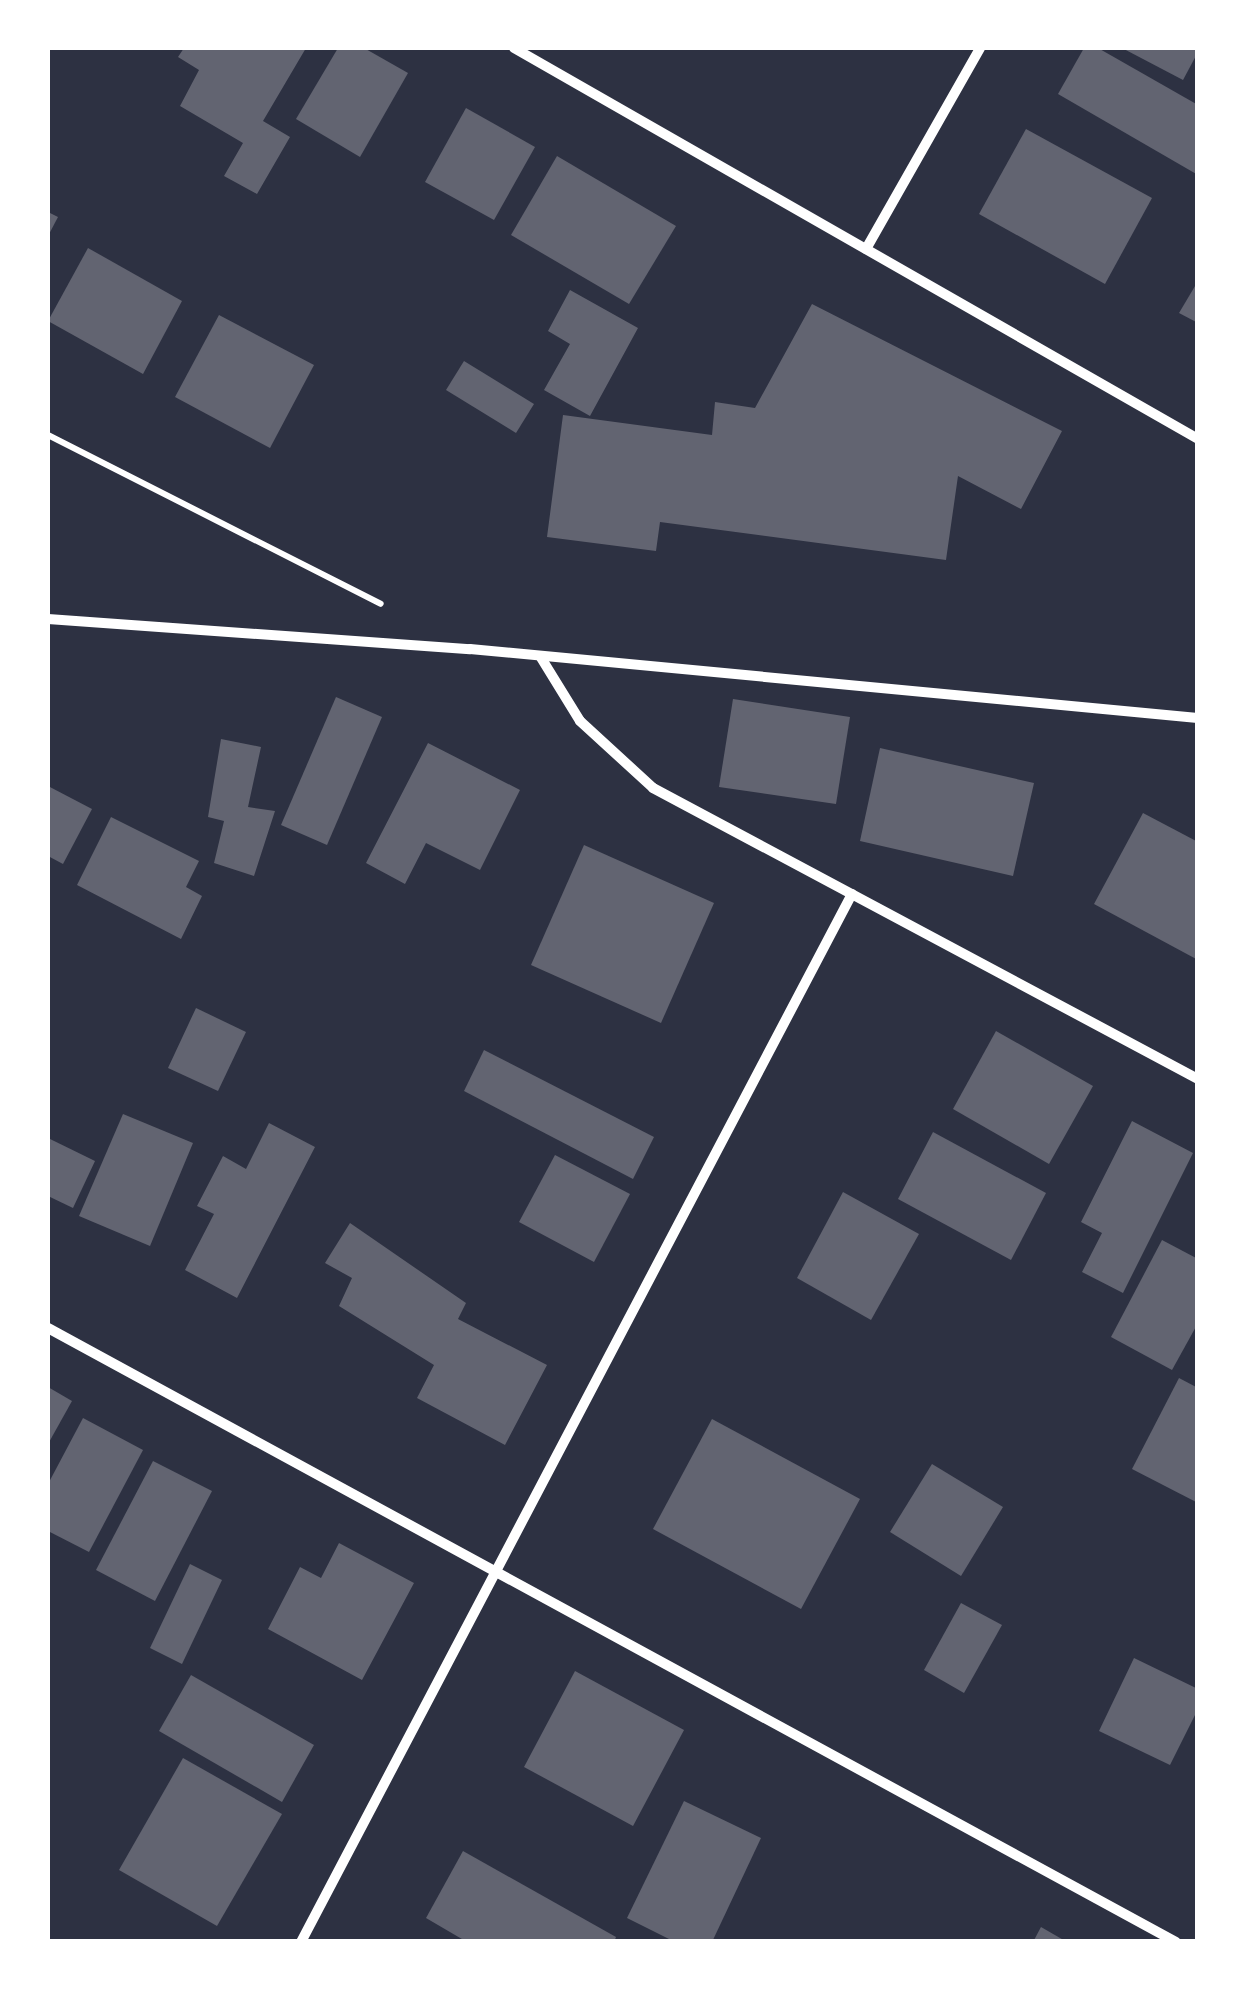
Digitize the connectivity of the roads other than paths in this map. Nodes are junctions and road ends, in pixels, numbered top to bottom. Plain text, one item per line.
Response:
1 (514, 48) edge
2 (980, 48) edge
3 (866, 249) junction
4 (1198, 438) edge
5 (48, 620) edge
6 (540, 656) junction
7 (1198, 718) edge
8 (852, 894) junction
9 (1198, 1079) edge
10 (48, 1328) edge
11 (497, 1568) junction
12 (302, 1942) edge
13 (1176, 1942) edge

1 - 3 street
2 - 3 street
3 - 4 street
5 - 6 street
6 - 7 street
6 - 8 street
8 - 9 street
8 - 11 street
10 - 11 street
11 - 12 street
11 - 13 street

